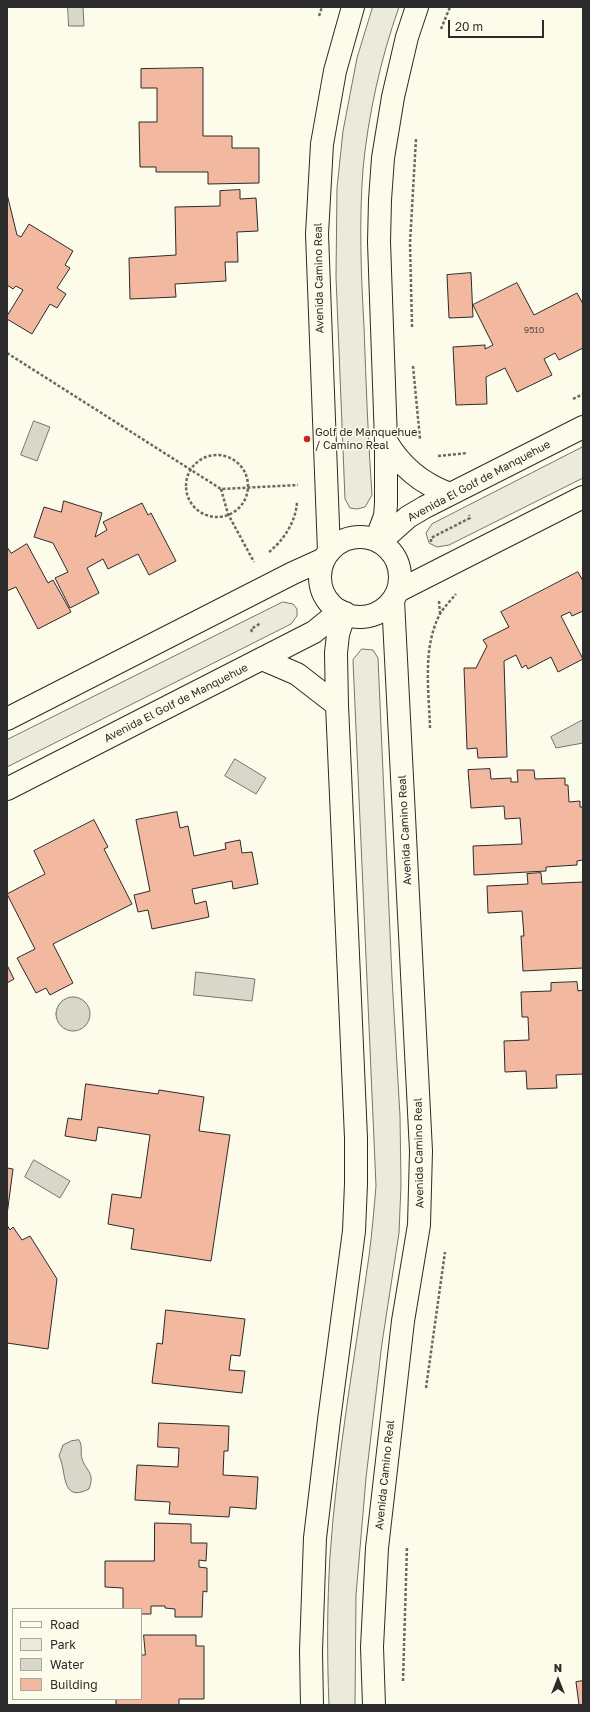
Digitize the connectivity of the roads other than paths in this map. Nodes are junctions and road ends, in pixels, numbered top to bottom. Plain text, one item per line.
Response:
1 (353, 7) edge
2 (417, 7) edge
3 (583, 427) edge
4 (386, 441) junction
5 (454, 492) junction
6 (583, 497) edge
7 (378, 541) junction
8 (327, 556) junction
9 (395, 595) junction
10 (342, 612) junction
11 (262, 659) junction
12 (337, 705) junction
13 (7, 719) edge
14 (7, 789) edge
15 (312, 1705) edge
16 (374, 1705) edge

1 - 8 main road, Avenida Camino Real
2 - 4 main road
3 - 5 main road, Avenida El Golf de Manquehue
4 - 5 main road
4 - 7 main road
5 - 7 main road, Avenida El Golf de Manquehue
6 - 9 main road
7 - 8 main road
7 - 9 main road
8 - 10 main road
8 - 13 main road
9 - 10 main road
9 - 16 main road, Avenida Camino Real
10 - 11 main road, Avenida El Golf de Manquehue
10 - 12 main road
11 - 12 main road
11 - 14 main road, Avenida El Golf de Manquehue
12 - 15 main road

